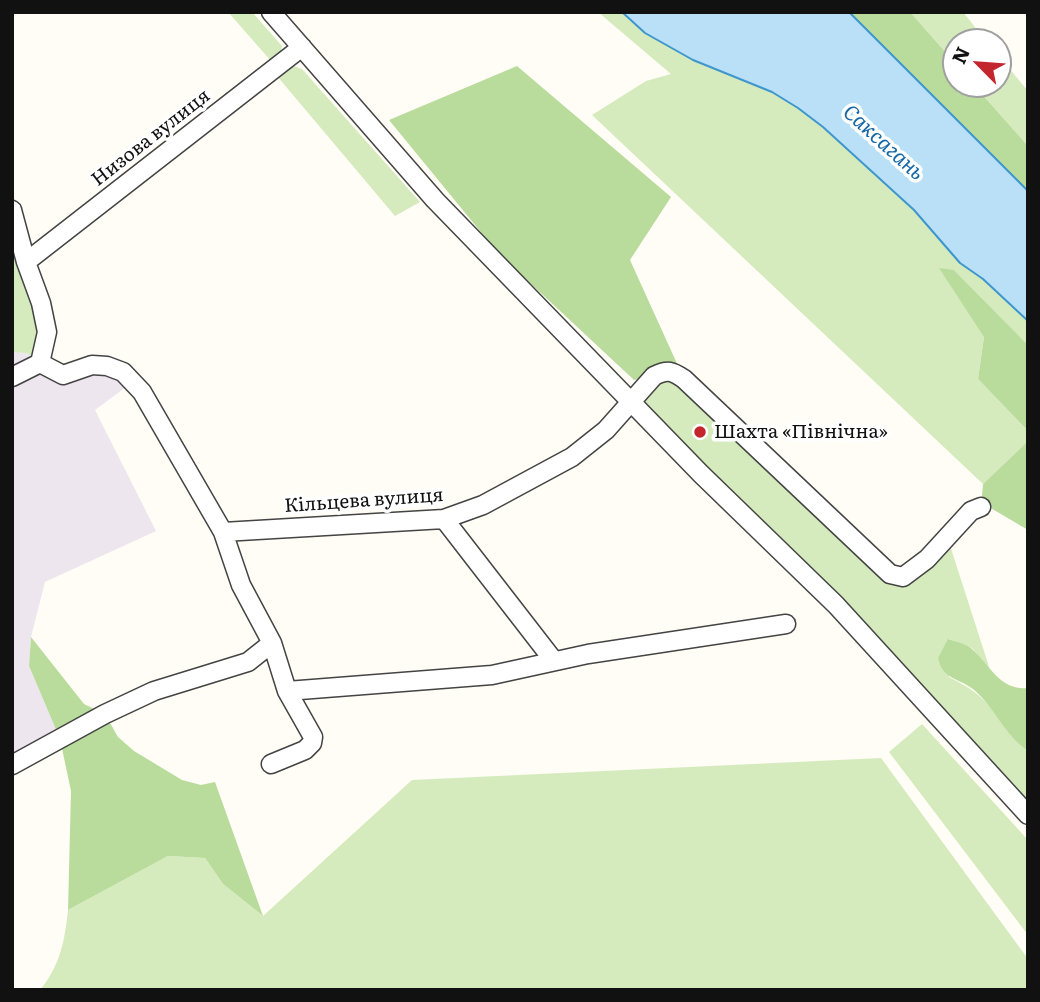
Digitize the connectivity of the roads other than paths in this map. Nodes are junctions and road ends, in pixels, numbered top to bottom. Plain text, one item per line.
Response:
1 (271, 12) edge
2 (302, 47) junction
3 (12, 210) edge
4 (26, 262) junction
5 (40, 363) junction
6 (12, 377) edge
7 (631, 402) junction
8 (981, 507) dead end
9 (444, 519) junction
10 (223, 532) junction
11 (786, 624) dead end
12 (272, 643) junction
13 (554, 661) junction
14 (287, 691) junction
15 (271, 764) dead end
16 (12, 765) edge
17 (1028, 815) edge

1 - 2 street
2 - 4 street, Низова вулиця
2 - 7 street
3 - 4 street
4 - 5 street
5 - 6 street
5 - 10 street
7 - 8 street, Кільцева вулиця
7 - 9 street, Кільцева вулиця
7 - 17 street
9 - 10 street, Кільцева вулиця
9 - 13 street
10 - 12 street
11 - 13 street
12 - 14 street
12 - 16 street
13 - 14 street
14 - 15 street

